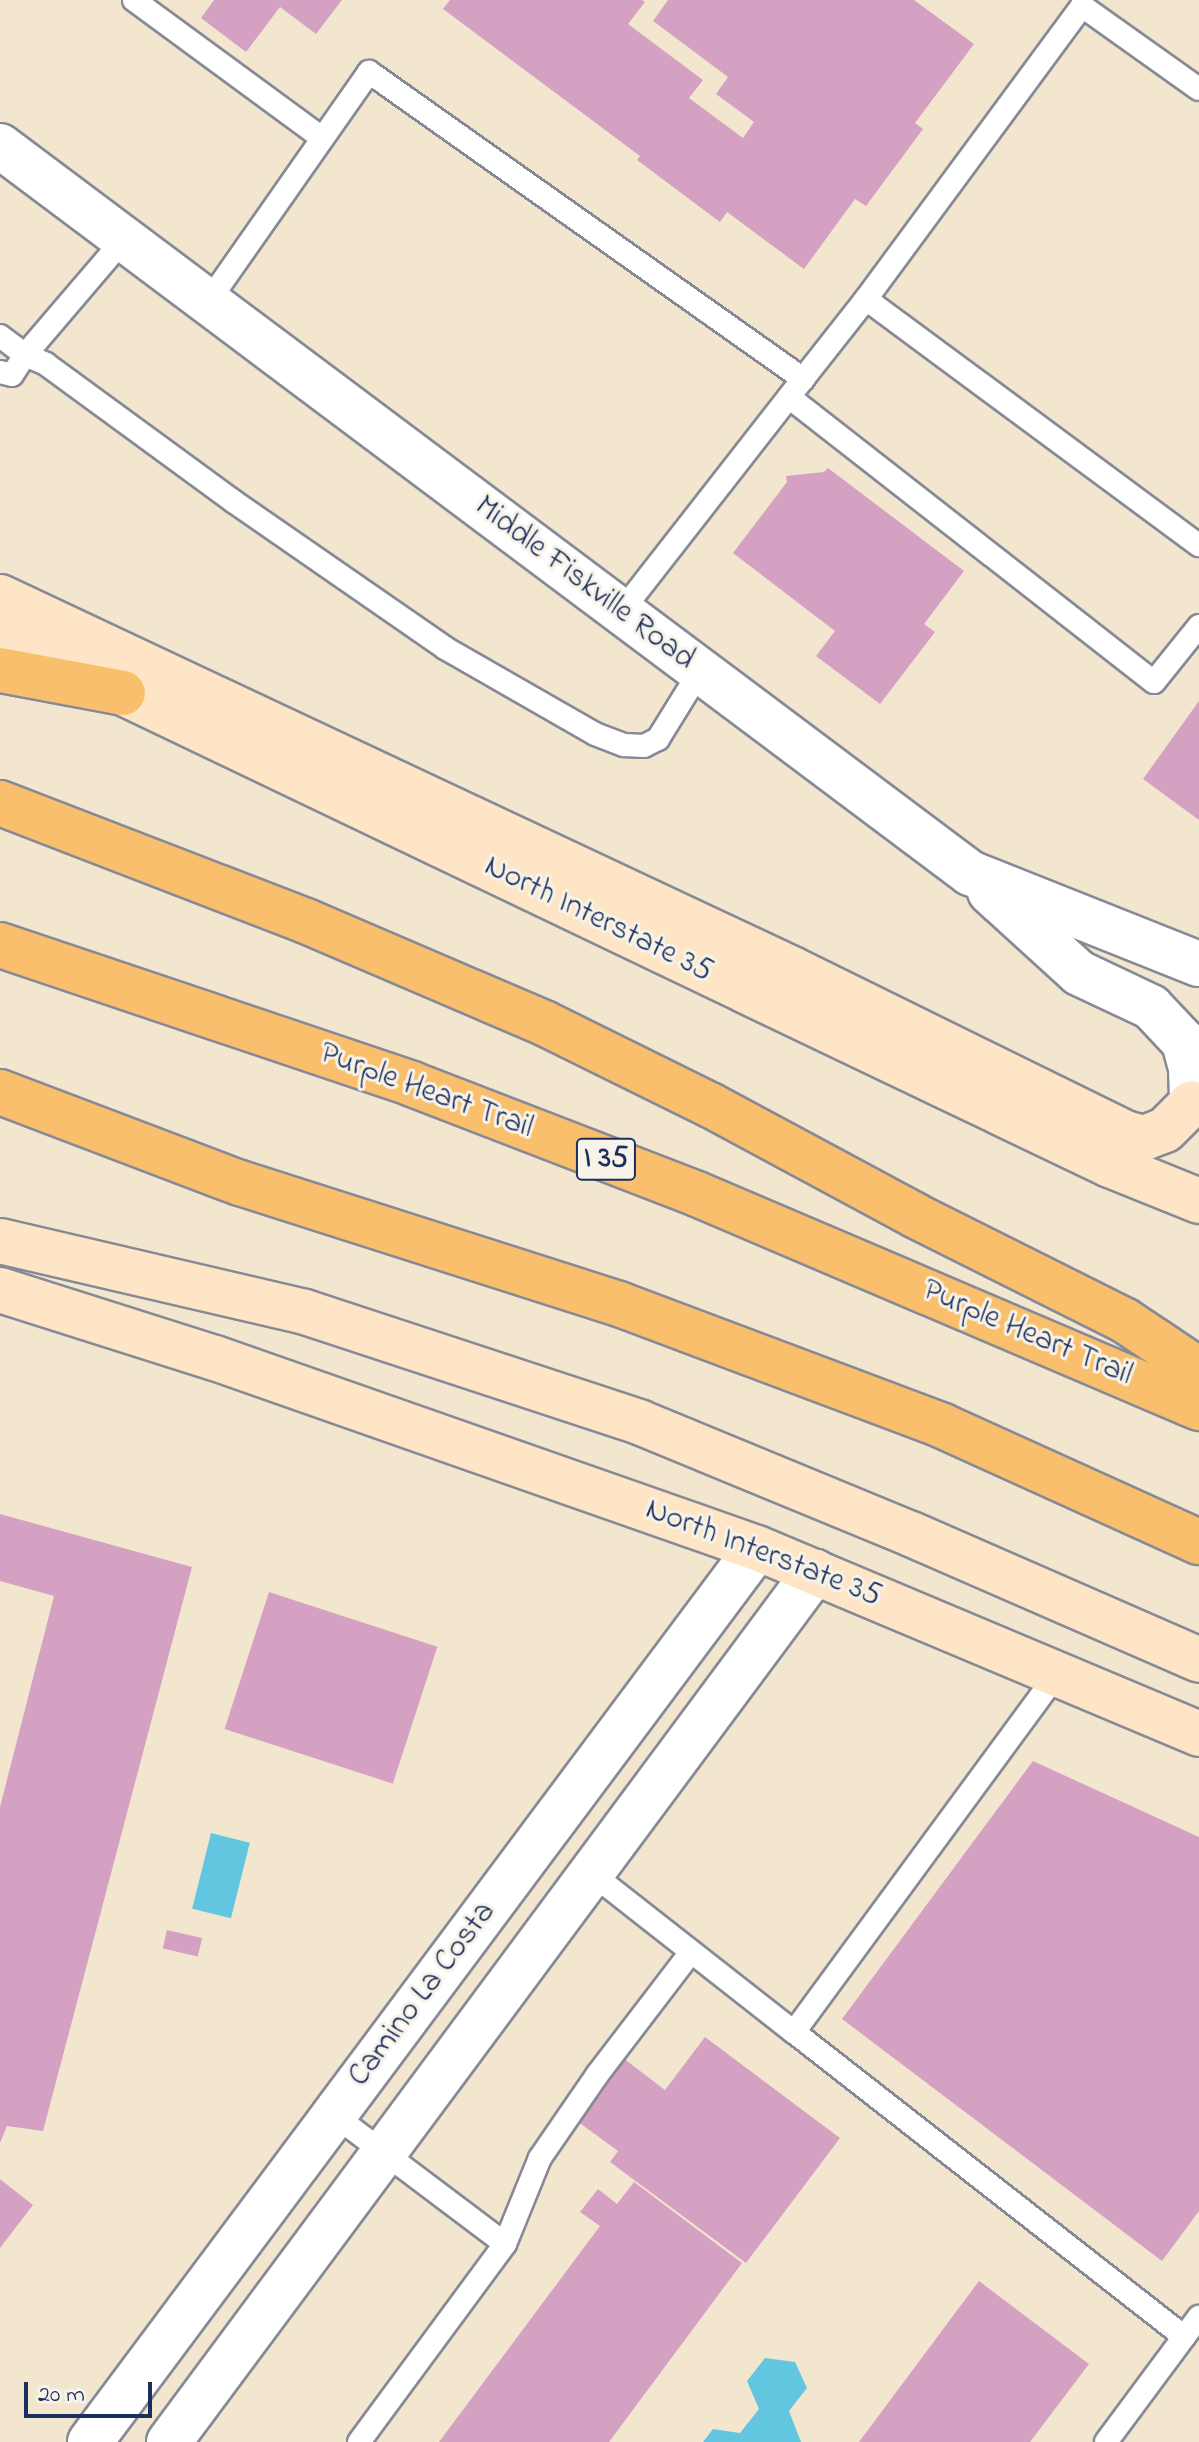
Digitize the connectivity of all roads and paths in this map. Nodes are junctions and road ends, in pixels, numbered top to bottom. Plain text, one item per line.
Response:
1 (134, 0) edge
2 (1084, 3) edge
3 (1199, 89) edge
4 (322, 138) junction
5 (0, 146) edge
6 (124, 239) junction
7 (866, 299) junction
8 (208, 302) junction
9 (0, 336) edge
10 (25, 355) junction
11 (0, 372) edge
12 (803, 379) junction
13 (789, 397) junction
14 (1199, 545) edge
15 (0, 597) edge
16 (621, 612) junction
17 (1199, 626) edge
18 (0, 634) edge
19 (0, 670) edge
20 (700, 671) junction
21 (123, 693) junction
22 (0, 803) edge
23 (970, 873) junction
24 (0, 945) edge
25 (1199, 964) edge
26 (0, 1092) edge
27 (1195, 1099) edge
28 (1110, 1165) junction
29 (1199, 1201) edge
30 (1199, 1217) edge
31 (0, 1241) edge
32 (0, 1290) edge
33 (1199, 1370) edge
34 (1199, 1408) edge
35 (1199, 1542) edge
36 (757, 1548) junction
37 (815, 1572) junction
38 (1199, 1660) edge
39 (1057, 1674) junction
40 (1199, 1734) edge
41 (591, 1873) junction
42 (691, 1952) junction
43 (794, 2032) junction
44 (334, 2115) junction
45 (384, 2152) junction
46 (505, 2244) junction
47 (1199, 2317) edge
48 (1184, 2337) junction
49 (90, 2442) edge
50 (169, 2442) edge
51 (359, 2442) edge
52 (1106, 2442) edge

1 - 4 lane
2 - 3 lane
2 - 7 lane
4 - 8 lane
4 - 12 lane
5 - 6 street, Middle Fiskville Road
6 - 8 street, Middle Fiskville Road
6 - 10 lane
7 - 12 lane
7 - 14 lane
8 - 16 street, Middle Fiskville Road
9 - 10 lane
10 - 11 lane
10 - 20 lane
12 - 13 lane
13 - 16 lane
13 - 17 lane
15 - 27 main road
16 - 20 street, Middle Fiskville Road
18 - 21 main road, North Interstate 35
19 - 21 highway
20 - 23 street, Middle Fiskville Road
21 - 28 main road, North Interstate 35
22 - 33 highway
23 - 25 street, Middle Fiskville Road
23 - 27 street
24 - 34 highway, Purple Heart Trail / I 35
26 - 35 highway
28 - 29 main road, North Interstate 35
28 - 30 main road
31 - 38 main road
32 - 36 main road, North Interstate 35
36 - 37 main road, North Interstate 35
36 - 44 street, Camino La Costa
37 - 39 main road, North Interstate 35
37 - 41 street, Camino La Costa
39 - 40 main road, North Interstate 35
39 - 43 lane
41 - 42 lane
41 - 45 street, Camino La Costa
42 - 43 lane
42 - 46 lane
43 - 48 lane
44 - 45 lane
44 - 49 street, Camino La Costa
45 - 46 lane
45 - 50 street, Camino La Costa
46 - 51 lane
47 - 48 lane
48 - 52 lane

